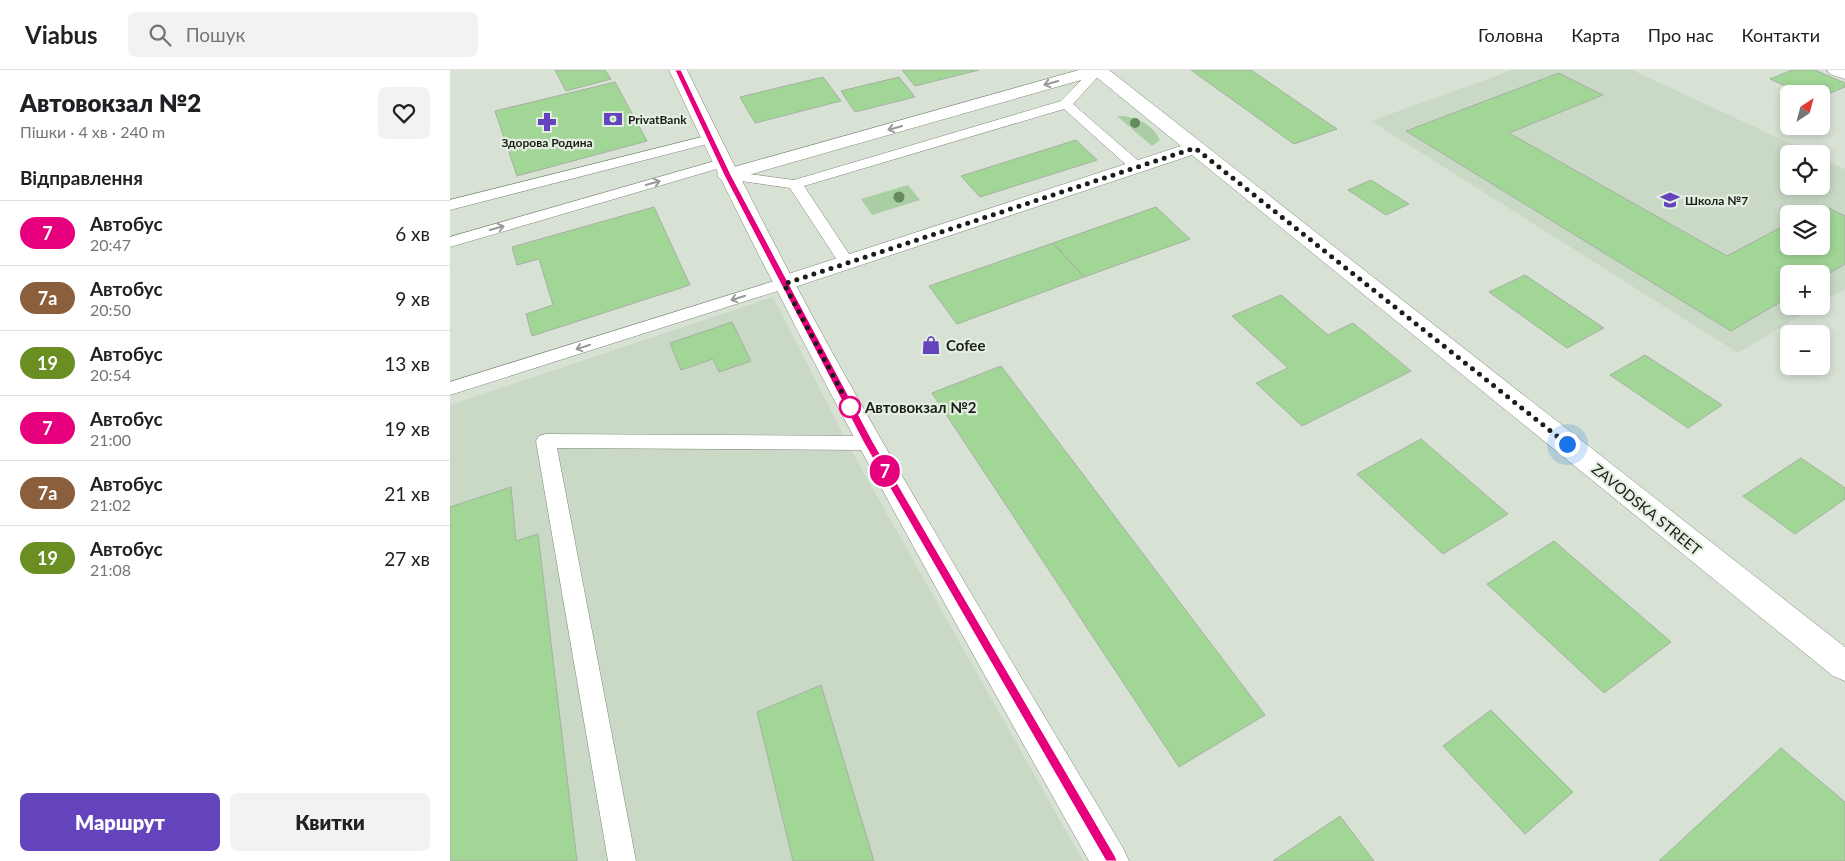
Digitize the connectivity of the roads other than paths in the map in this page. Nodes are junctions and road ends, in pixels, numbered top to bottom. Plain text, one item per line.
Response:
1 (678, 70) edge
2 (1098, 70) edge
3 (1836, 70) edge
4 (1845, 74) edge
5 (1066, 104) junction
6 (710, 139) junction
7 (1195, 148) junction
8 (1137, 167) junction
9 (725, 169) junction
10 (795, 184) junction
11 (450, 205) edge
12 (450, 242) edge
13 (847, 263) junction
14 (784, 284) junction
15 (450, 389) edge
16 (868, 443) junction
17 (1845, 666) edge
18 (622, 861) edge
19 (1110, 861) edge

1 - 6 street
2 - 5 lane
2 - 7 street, ZAVODSKA STREET
2 -> 9 street
3 - 4 street
5 - 8 lane
5 - 10 lane
6 - 9 street
6 - 11 lane
7 - 8 street
7 - 17 street, ZAVODSKA STREET
8 - 13 street
9 - 10 lane
12 -> 9 lane
9 - 14 street
10 - 13 lane
13 - 14 street
14 -> 15 lane
14 - 16 street
16 - 18 lane
16 - 19 street

